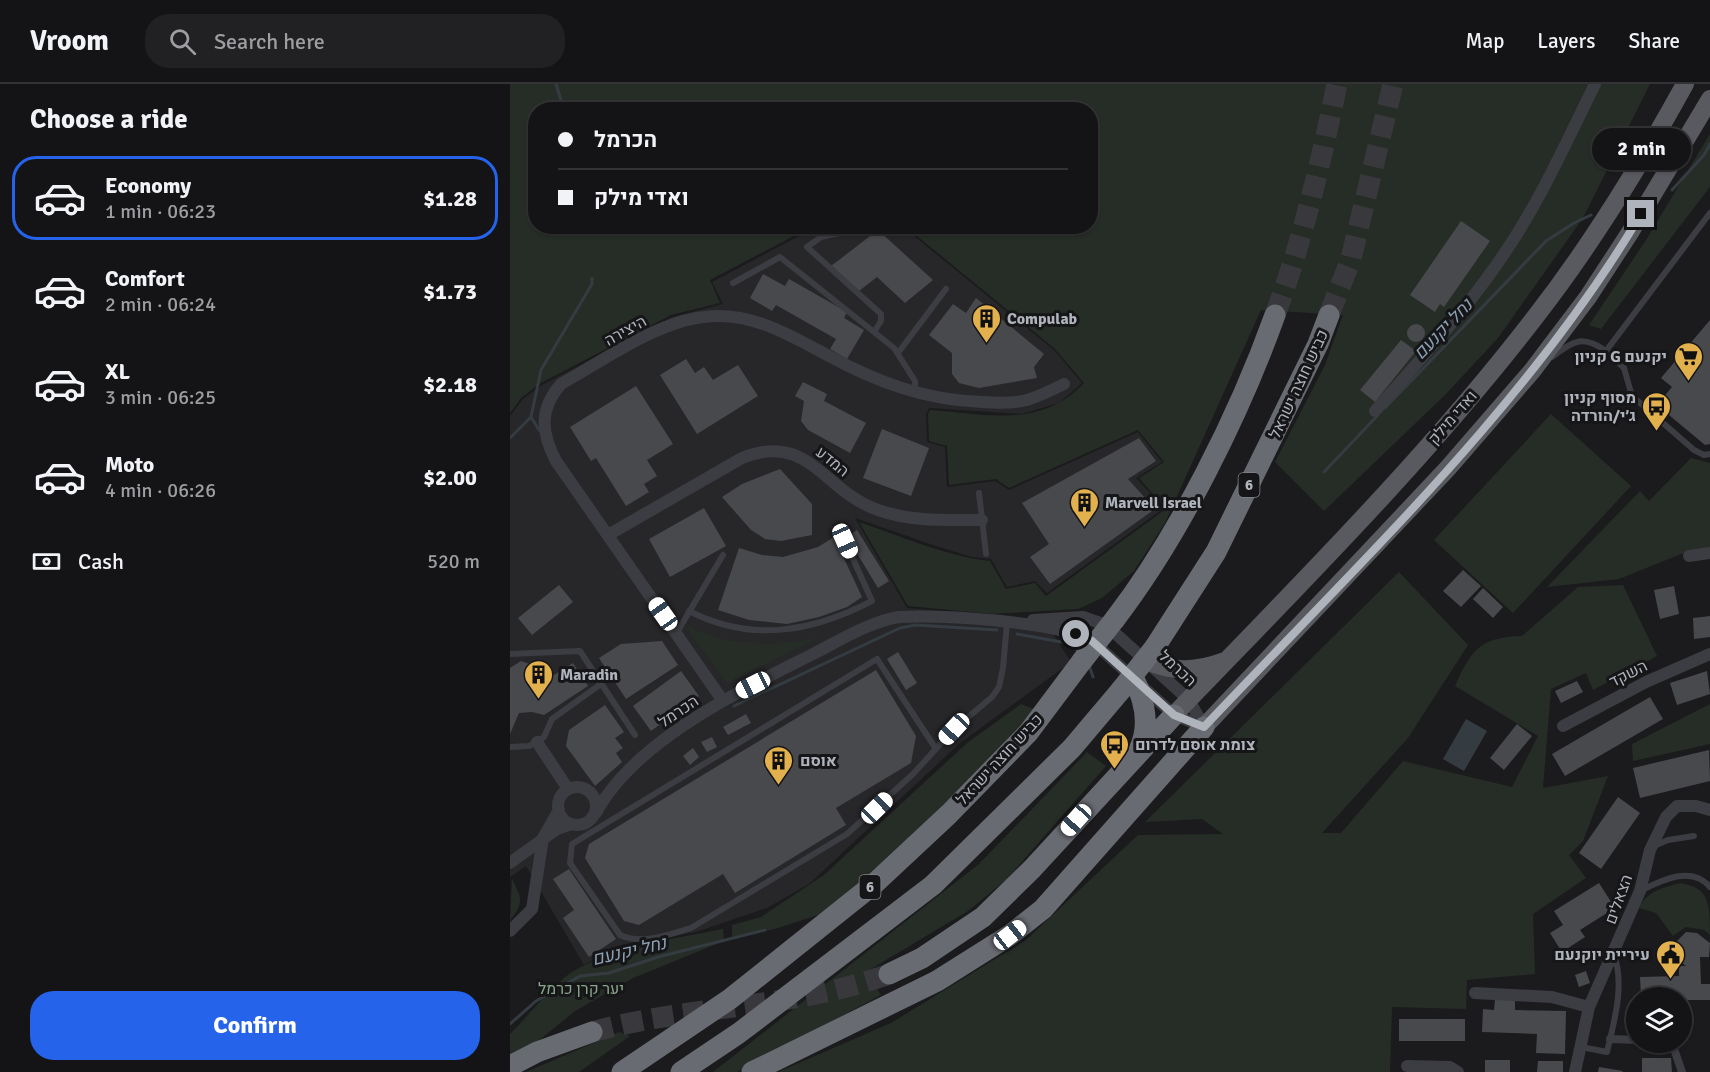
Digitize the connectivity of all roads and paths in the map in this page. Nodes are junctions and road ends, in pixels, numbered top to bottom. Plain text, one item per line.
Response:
1 (1595, 84) edge
2 (1685, 84) edge
3 (1710, 99) edge
4 (1710, 213) edge
5 (835, 234) edge
6 (733, 283) dead end
7 (946, 289) dead end
8 (1275, 315) tunnel mouth
9 (1329, 315) tunnel mouth
10 (874, 332) junction
11 (1606, 351) junction
12 (898, 354) junction
13 (1532, 371) junction
14 (1064, 384) dead end
15 (915, 393) junction
16 (1375, 411) dead end
17 (1710, 453) edge
18 (979, 493) dead end
19 (982, 520) junction
20 (608, 535) junction
21 (845, 541) dead end
22 (1710, 553) edge
23 (986, 554) dead end
24 (723, 555) dead end
25 (1689, 556) dead end
26 (689, 611) junction
27 (1007, 623) junction
28 (676, 634) junction
29 (510, 654) edge
30 (1151, 654) junction
31 (1710, 654) edge
32 (1227, 660) junction
33 (601, 684) junction
34 (1127, 684) junction
35 (1189, 700) junction
36 (723, 701) junction
37 (1174, 715) junction
38 (1563, 726) dead end
39 (1204, 727) junction
40 (635, 735) dead end
41 (537, 742) junction
42 (510, 747) edge
43 (936, 749) junction
44 (1137, 754) junction
45 (614, 785) junction
46 (568, 789) junction
47 (588, 790) junction
48 (559, 810) junction
49 (1710, 810) edge
50 (596, 813) junction
51 (571, 824) junction
52 (1694, 836) dead end
53 (543, 838) junction
54 (1650, 850) junction
55 (510, 862) edge
56 (1710, 886) edge
57 (1640, 891) junction
58 (510, 931) edge
59 (1614, 955) junction
60 (889, 974) tunnel mouth
61 (1475, 993) dead end
62 (1588, 1008) junction
63 (592, 1032) tunnel mouth
64 (1610, 1039) junction
65 (1626, 1040) edge
66 (1580, 1047) junction
67 (1675, 1053) edge
68 (510, 1066) edge
69 (1406, 1069) edge
70 (622, 1072) edge
71 (681, 1072) edge
72 (752, 1072) edge
73 (1458, 1072) edge
74 (1575, 1072) edge
75 (1682, 1072) edge

1 - 16 street
2 - 32 main road, ואדי מילק
3 - 13 main road, ואדי מילק
4 - 11 lane
5 - 10 lane
6 - 10 lane
7 - 12 lane
8 - 70 highway, כביש חוצה ישראל / 6, bridge
9 - 30 highway, כביש חוצה ישראל / 6
10 - 12 lane
11 - 13 lane
11 - 17 lane
12 - 15 lane
13 - 39 main road, ואדי מילק
14 - 15 street, היצירה
15 - 20 street, היצירה
18 - 19 lane
19 - 20 street, המדע
19 - 23 lane
20 - 28 street, היצירה
21 - 26 lane
22 - 25 street
24 - 26 lane
26 - 28 lane
27 - 30 street, הכרמל
27 - 34 street, הכרמל
27 - 36 street, הכרמל
27 - 43 lane
28 - 36 street, היצירה
29 - 33 lane
30 - 32 main road
30 - 34 highway, כביש חוצה ישראל / 6, bridge
30 - 35 street, הכרמל
31 - 38 street, השקד
32 - 35 main road, ואדי מילק
33 - 40 lane
33 - 41 lane
34 - 37 street, הכרמל
34 - 44 highway
34 - 71 highway, כביש חוצה ישראל / 6
35 - 37 main road, ואדי מילק
35 - 39 street, הכרמל
36 - 45 street, הכרמל
37 - 39 street, הכרמל
37 - 44 highway
39 - 72 highway
41 - 42 lane
41 - 46 street
43 - 43 lane
44 - 60 highway
45 - 47 street
45 - 50 street, הכרמל
46 - 47 street
46 - 48 street
47 - 50 street
48 - 51 street
48 - 53 street
49 - 54 street, הצאלים
50 - 51 street
51 - 53 street
52 - 54 lane
53 - 55 street
53 - 58 street
54 - 57 street, הצאלים
56 - 57 lane
57 - 59 street, הצאלים
59 - 62 street, הצאלים
59 - 64 lane
61 - 62 street
62 - 66 street, הצאלים
63 - 68 highway
64 - 65 street
64 - 66 lane
66 - 74 street, הצאלים
67 - 75 street
69 - 73 street

